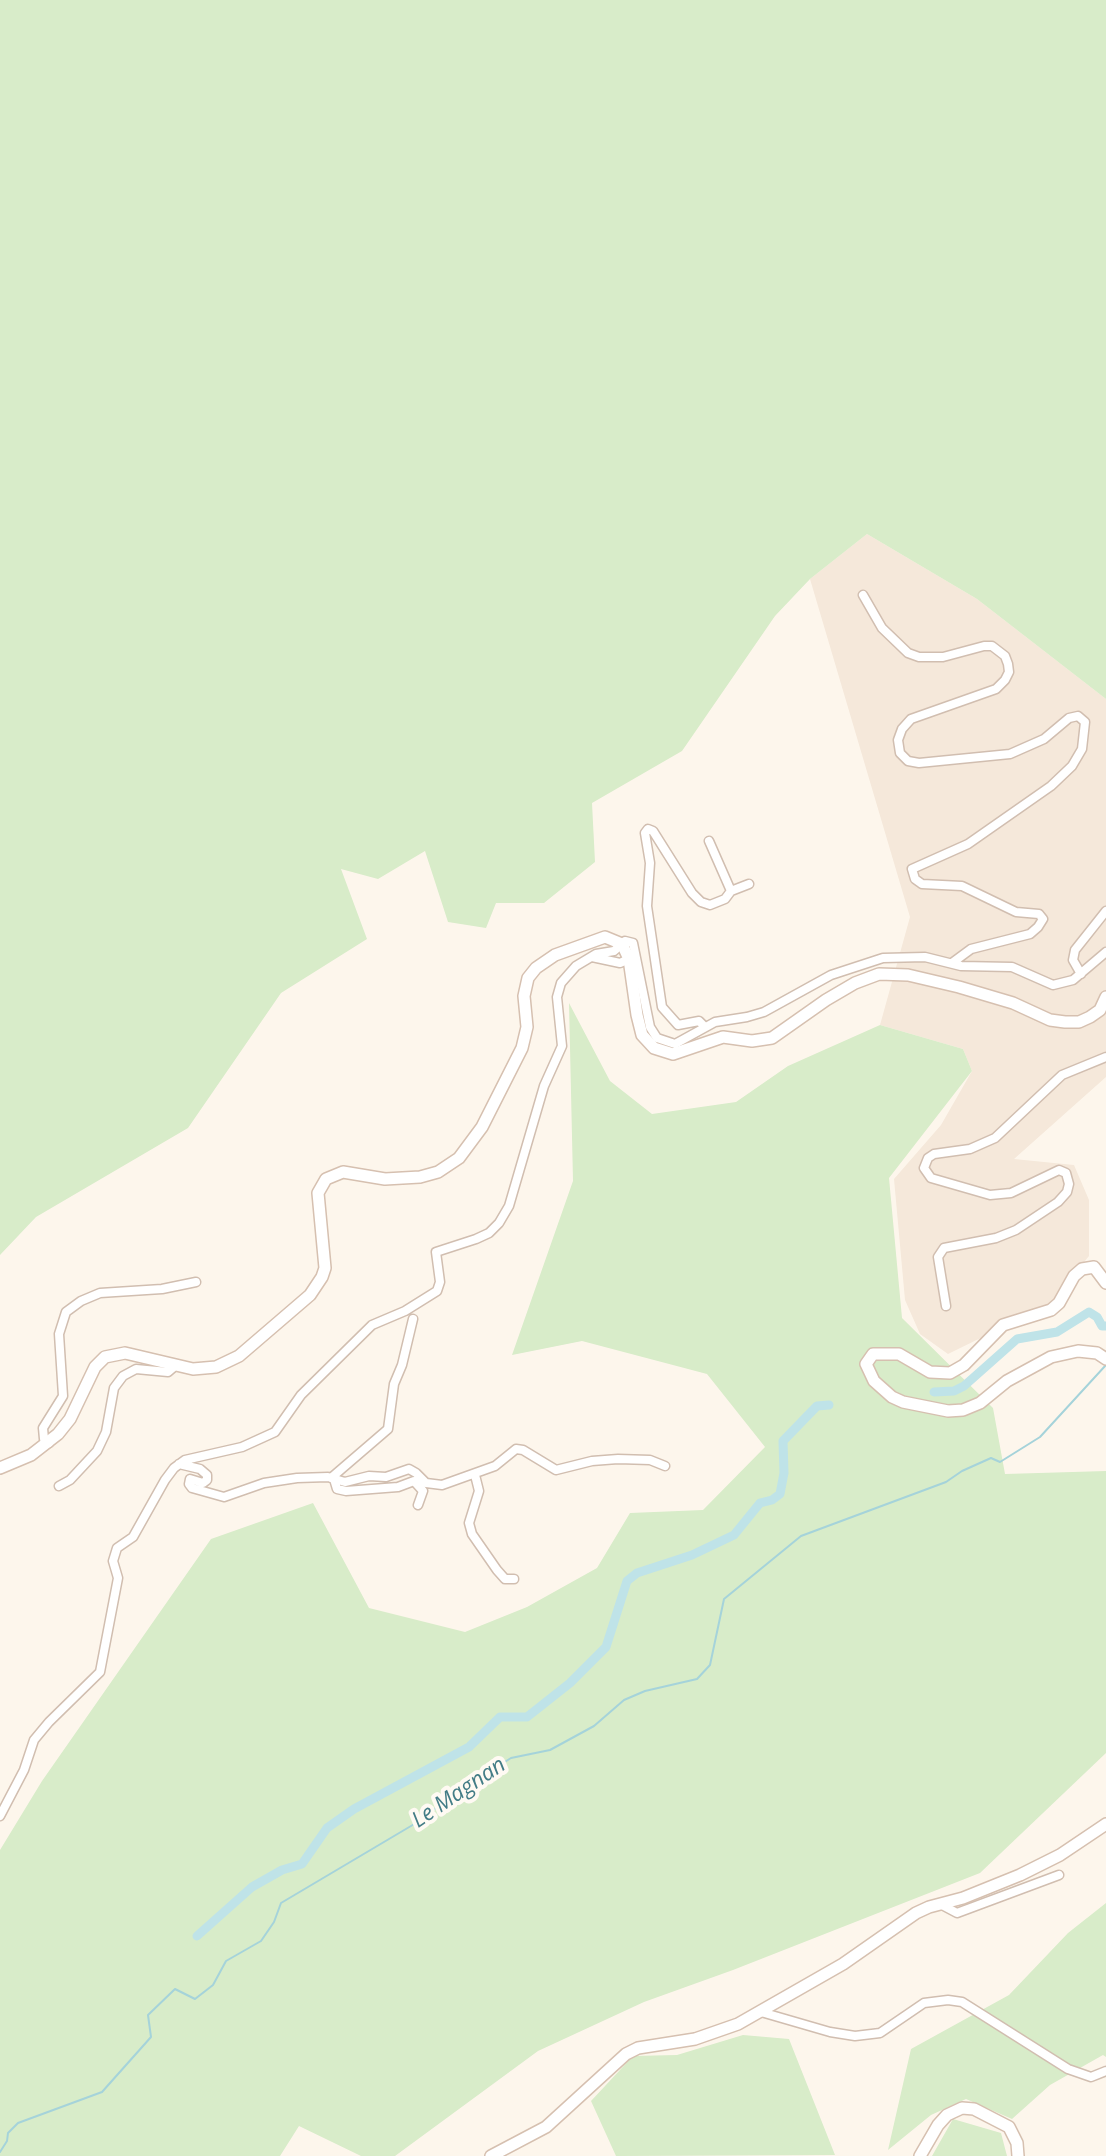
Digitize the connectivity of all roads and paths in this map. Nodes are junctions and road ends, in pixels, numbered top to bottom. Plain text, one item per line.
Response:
1 (863, 595) dead end
2 (709, 841) dead end
3 (749, 884) dead end
4 (731, 891) junction
5 (1106, 911) edge
6 (622, 944) junction
7 (1106, 952) edge
8 (592, 957) junction
9 (629, 959) junction
10 (606, 961) junction
11 (952, 963) junction
12 (632, 974) junction
13 (1081, 974) junction
14 (1106, 997) edge
15 (705, 1027) junction
16 (1106, 1057) edge
17 (196, 1282) dead end
18 (1106, 1283) edge
19 (946, 1306) dead end
20 (413, 1319) dead end
21 (1106, 1358) edge
22 (175, 1366) junction
23 (49, 1443) junction
24 (179, 1464) junction
25 (665, 1466) dead end
26 (0, 1468) edge
27 (475, 1475) junction
28 (332, 1479) junction
29 (59, 1486) dead end
30 (418, 1505) dead end
31 (514, 1579) dead end
32 (0, 1816) edge
33 (1106, 1824) edge
34 (1059, 1875) dead end
35 (940, 1904) junction
36 (761, 2012) junction
37 (1106, 2071) edge
38 (491, 2156) edge
39 (920, 2156) edge
40 (1018, 2156) edge

1 - 11 street
2 - 4 street
3 - 4 street
4 - 15 street
5 - 13 street
6 - 8 street
6 - 9 street
6 - 15 street
6 - 22 street
7 - 13 street
8 - 10 street
8 - 24 street
9 - 10 street
9 - 12 street
10 - 12 street
11 - 13 street
11 - 15 street
12 - 14 street
16 - 19 street
17 - 23 street
18 - 21 street
20 - 28 street
22 - 23 street
22 - 29 street
23 - 26 street
24 - 28 street
24 - 32 street
25 - 27 street
27 - 28 street
27 - 31 street
28 - 30 street
33 - 35 street
34 - 35 street
35 - 36 street
36 - 37 street
36 - 38 street
39 - 40 street

